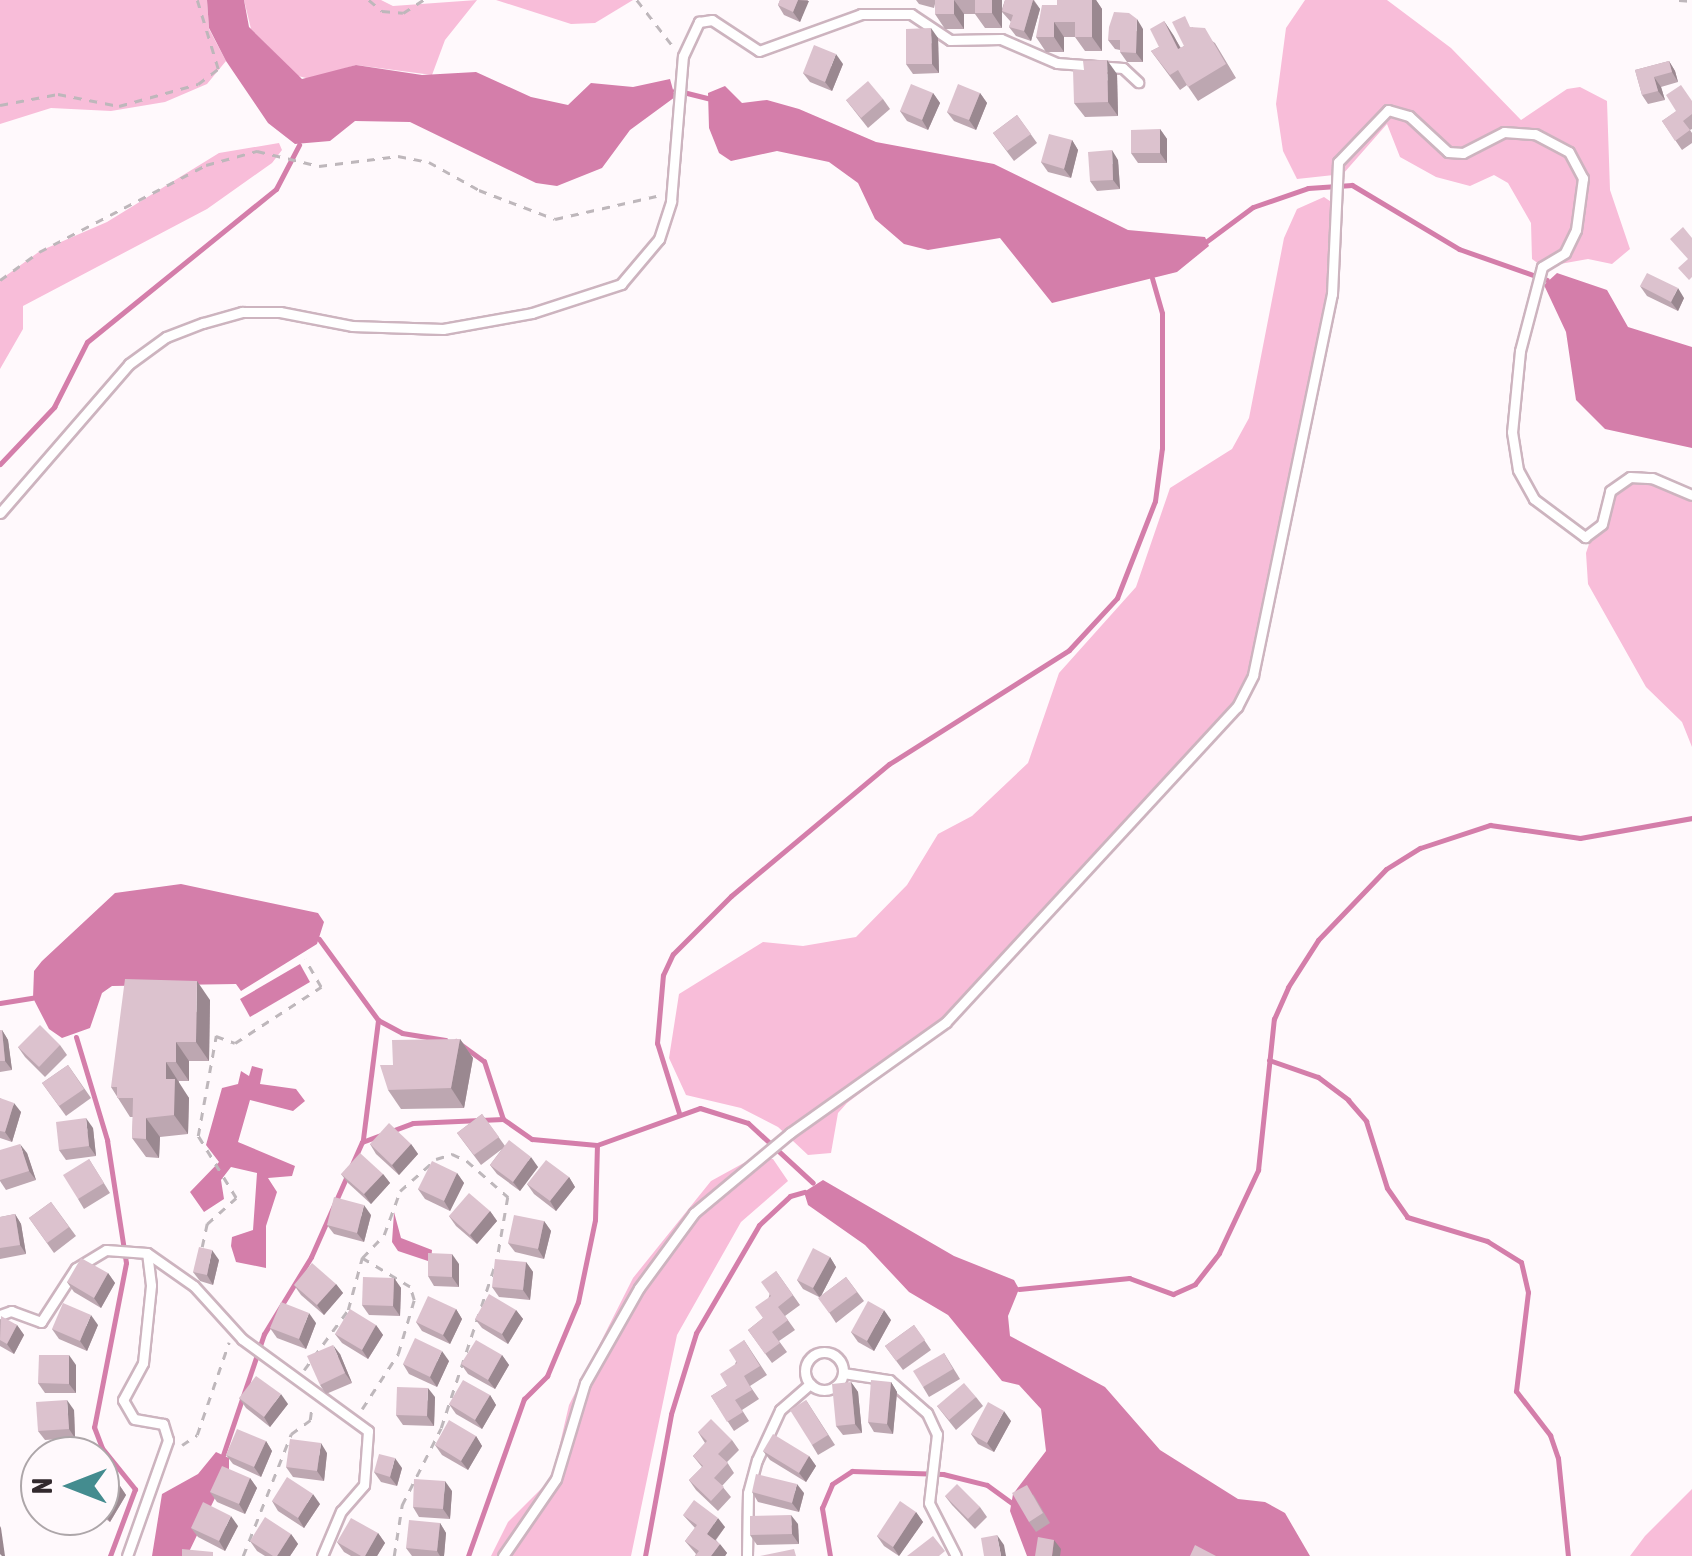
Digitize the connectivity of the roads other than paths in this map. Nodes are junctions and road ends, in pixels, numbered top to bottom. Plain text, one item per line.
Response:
1 (1138, 82) dead end
2 (1692, 495) edge
3 (0, 514) edge
4 (148, 1252) junction
5 (0, 1315) edge
6 (843, 1374) junction
7 (810, 1384) junction
8 (126, 1556) edge
9 (322, 1556) edge
10 (503, 1556) edge
11 (746, 1556) edge
12 (956, 1556) edge

1 - 3 lane
2 - 10 lane
4 - 5 lane
4 - 8 lane
4 - 9 lane
6 - 7 lane
6 - 7 lane
6 - 12 lane
7 - 11 lane

